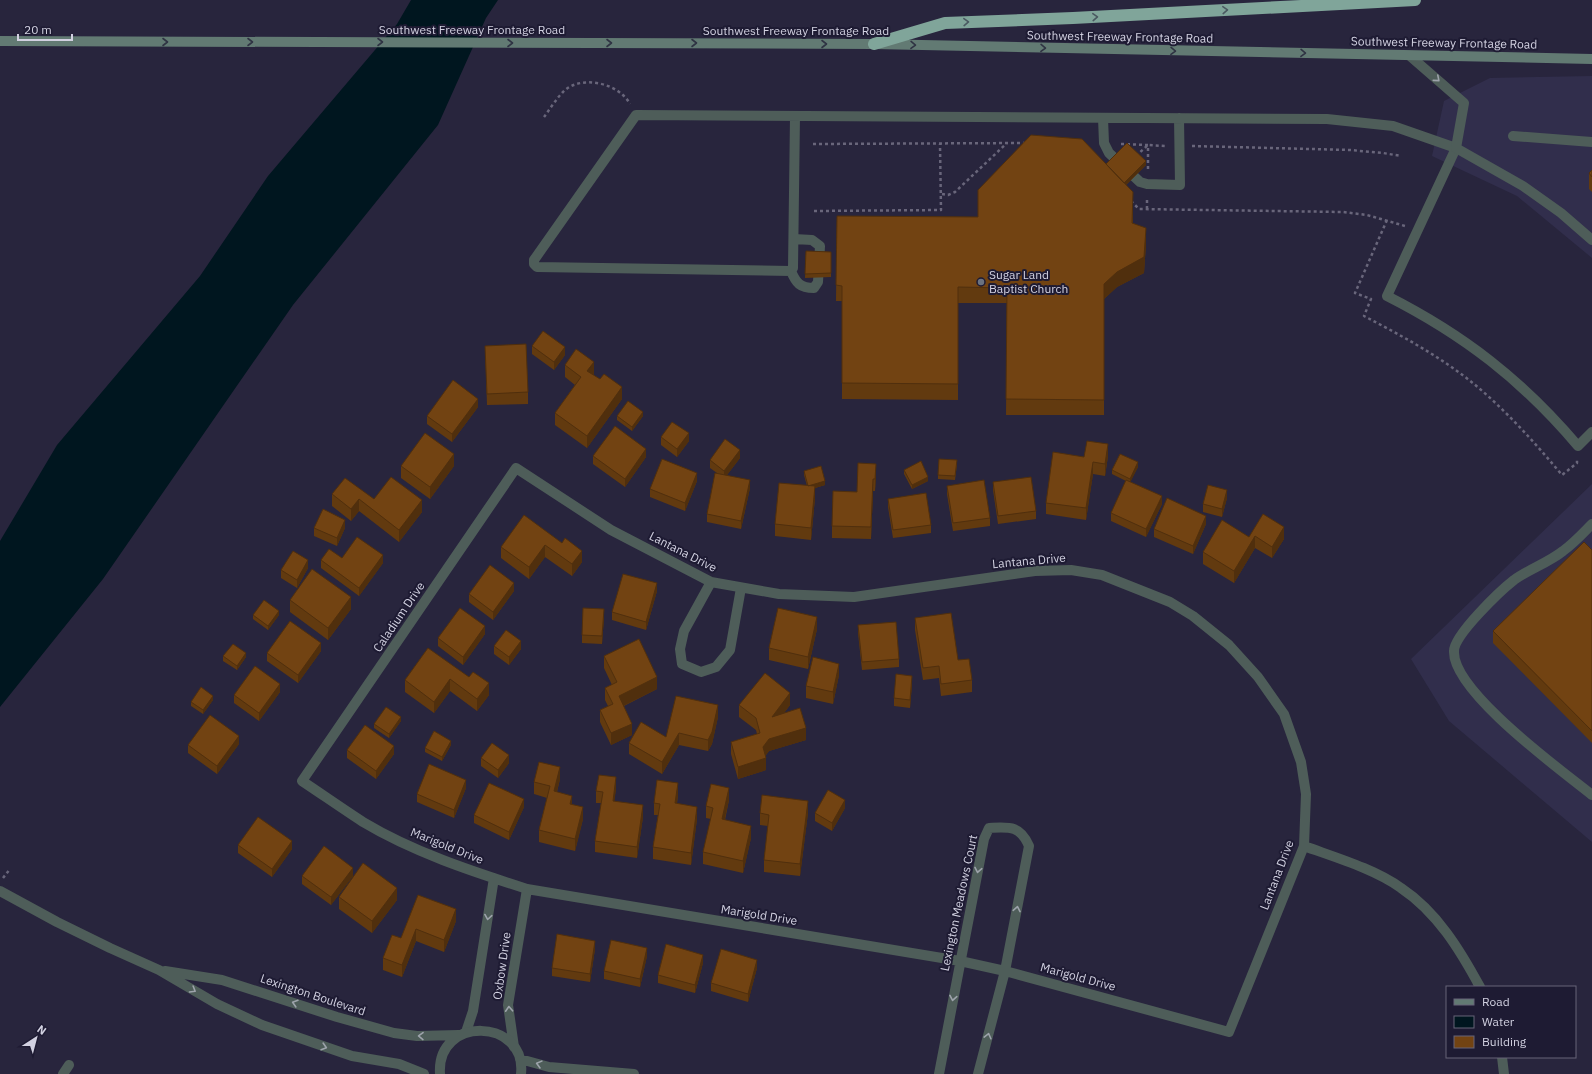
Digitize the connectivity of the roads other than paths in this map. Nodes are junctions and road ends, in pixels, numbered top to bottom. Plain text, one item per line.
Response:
1 (1415, 0) edge
2 (0, 41) edge
3 (874, 44) junction
4 (1410, 56) junction
5 (1592, 59) edge
6 (795, 116) junction
7 (1103, 118) junction
8 (1179, 118) junction
9 (1513, 136) dead end
10 (1592, 142) edge
11 (1456, 148) junction
12 (794, 239) junction
13 (1592, 240) edge
14 (791, 271) junction
15 (1592, 432) edge
16 (516, 468) joint
17 (1592, 524) edge
18 (711, 582) junction
19 (741, 588) junction
20 (302, 781) joint
21 (1592, 795) edge
22 (1304, 846) junction
23 (494, 878) junction
24 (527, 889) junction
25 (0, 891) edge
26 (960, 961) junction
27 (159, 970) junction
28 (1005, 971) junction
29 (1479, 986) edge
30 (1229, 1032) joint
31 (463, 1034) junction
32 (514, 1047) junction
33 (1502, 1058) edge
34 (520, 1059) junction
35 (69, 1065) dead end
36 (63, 1074) edge
37 (424, 1074) edge
38 (440, 1074) edge
39 (521, 1074) edge
40 (634, 1074) edge
41 (939, 1074) edge
42 (978, 1074) edge
43 (1504, 1074) edge

3 -> 1 highway
2 -> 3 main road, Southwest Freeway Frontage Road
3 -> 4 main road, Southwest Freeway Frontage Road
4 - 5 main road, Southwest Freeway Frontage Road
4 -> 11 street
6 - 7 street
6 - 12 street
6 - 14 street
7 - 8 street
7 - 8 street
8 - 11 street
9 - 10 street
11 - 13 street
11 - 15 street
12 - 14 street
12 - 14 street
16 - 18 street, Lantana Drive
16 - 20 street, Caladium Drive
17 - 21 street
18 - 19 street, Lantana Drive
18 - 19 street
19 - 22 street, Lantana Drive
20 - 23 street, Marigold Drive
22 - 29 street
22 - 30 street, Lantana Drive
23 - 24 street, Marigold Drive
23 -> 31 street, Oxbow Drive
24 - 26 street, Marigold Drive
32 -> 24 street, Oxbow Drive
25 - 27 street, Lexington Boulevard
26 - 28 street, Marigold Drive
28 -> 26 street, Lexington Meadows Court
26 -> 41 street, Lexington Meadows Court
31 -> 27 street, Lexington Boulevard
27 -> 37 street, Lexington Boulevard
28 - 30 street, Marigold Drive
42 -> 28 street, Lexington Meadows Court
31 - 32 street, Lexington Boulevard
31 - 38 street
32 - 34 street
33 - 43 street
34 - 39 street
40 -> 34 street
35 - 36 street

